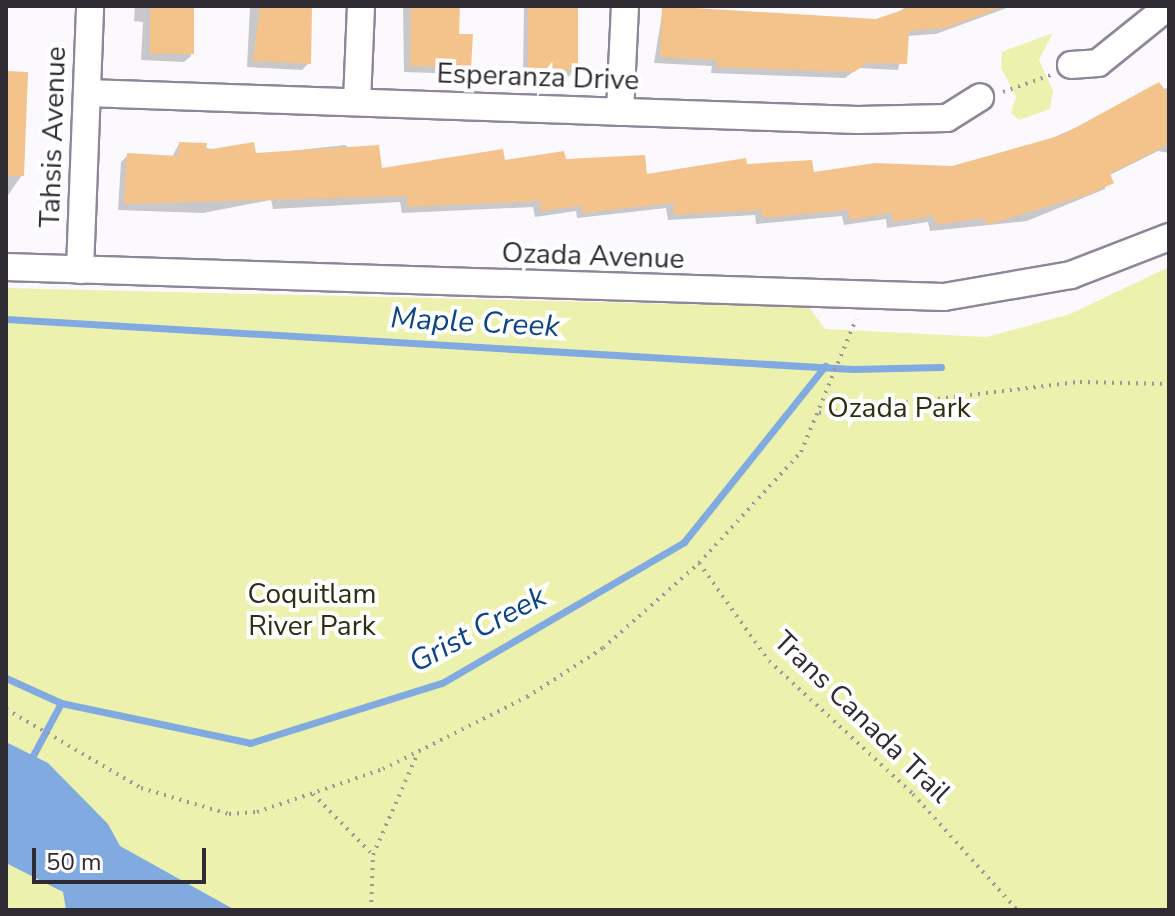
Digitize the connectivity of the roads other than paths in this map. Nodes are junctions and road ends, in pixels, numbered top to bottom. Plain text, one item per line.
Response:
1 (90, 6) edge
2 (361, 6) edge
3 (625, 6) edge
4 (1169, 6) edge
5 (1071, 65) road end
6 (87, 93) junction
7 (980, 97) road end
8 (357, 102) junction
9 (620, 112) junction
10 (1169, 237) edge
11 (6, 267) edge
12 (80, 270) junction

1 - 6 street, Tahsis Avenue
2 - 8 street
3 - 9 street
4 - 5 street
6 - 8 street, Esperanza Drive
6 - 12 street, Tahsis Avenue
7 - 9 street, Esperanza Drive
8 - 9 street, Esperanza Drive
10 - 12 street, Ozada Avenue
11 - 12 street, Ozada Avenue

